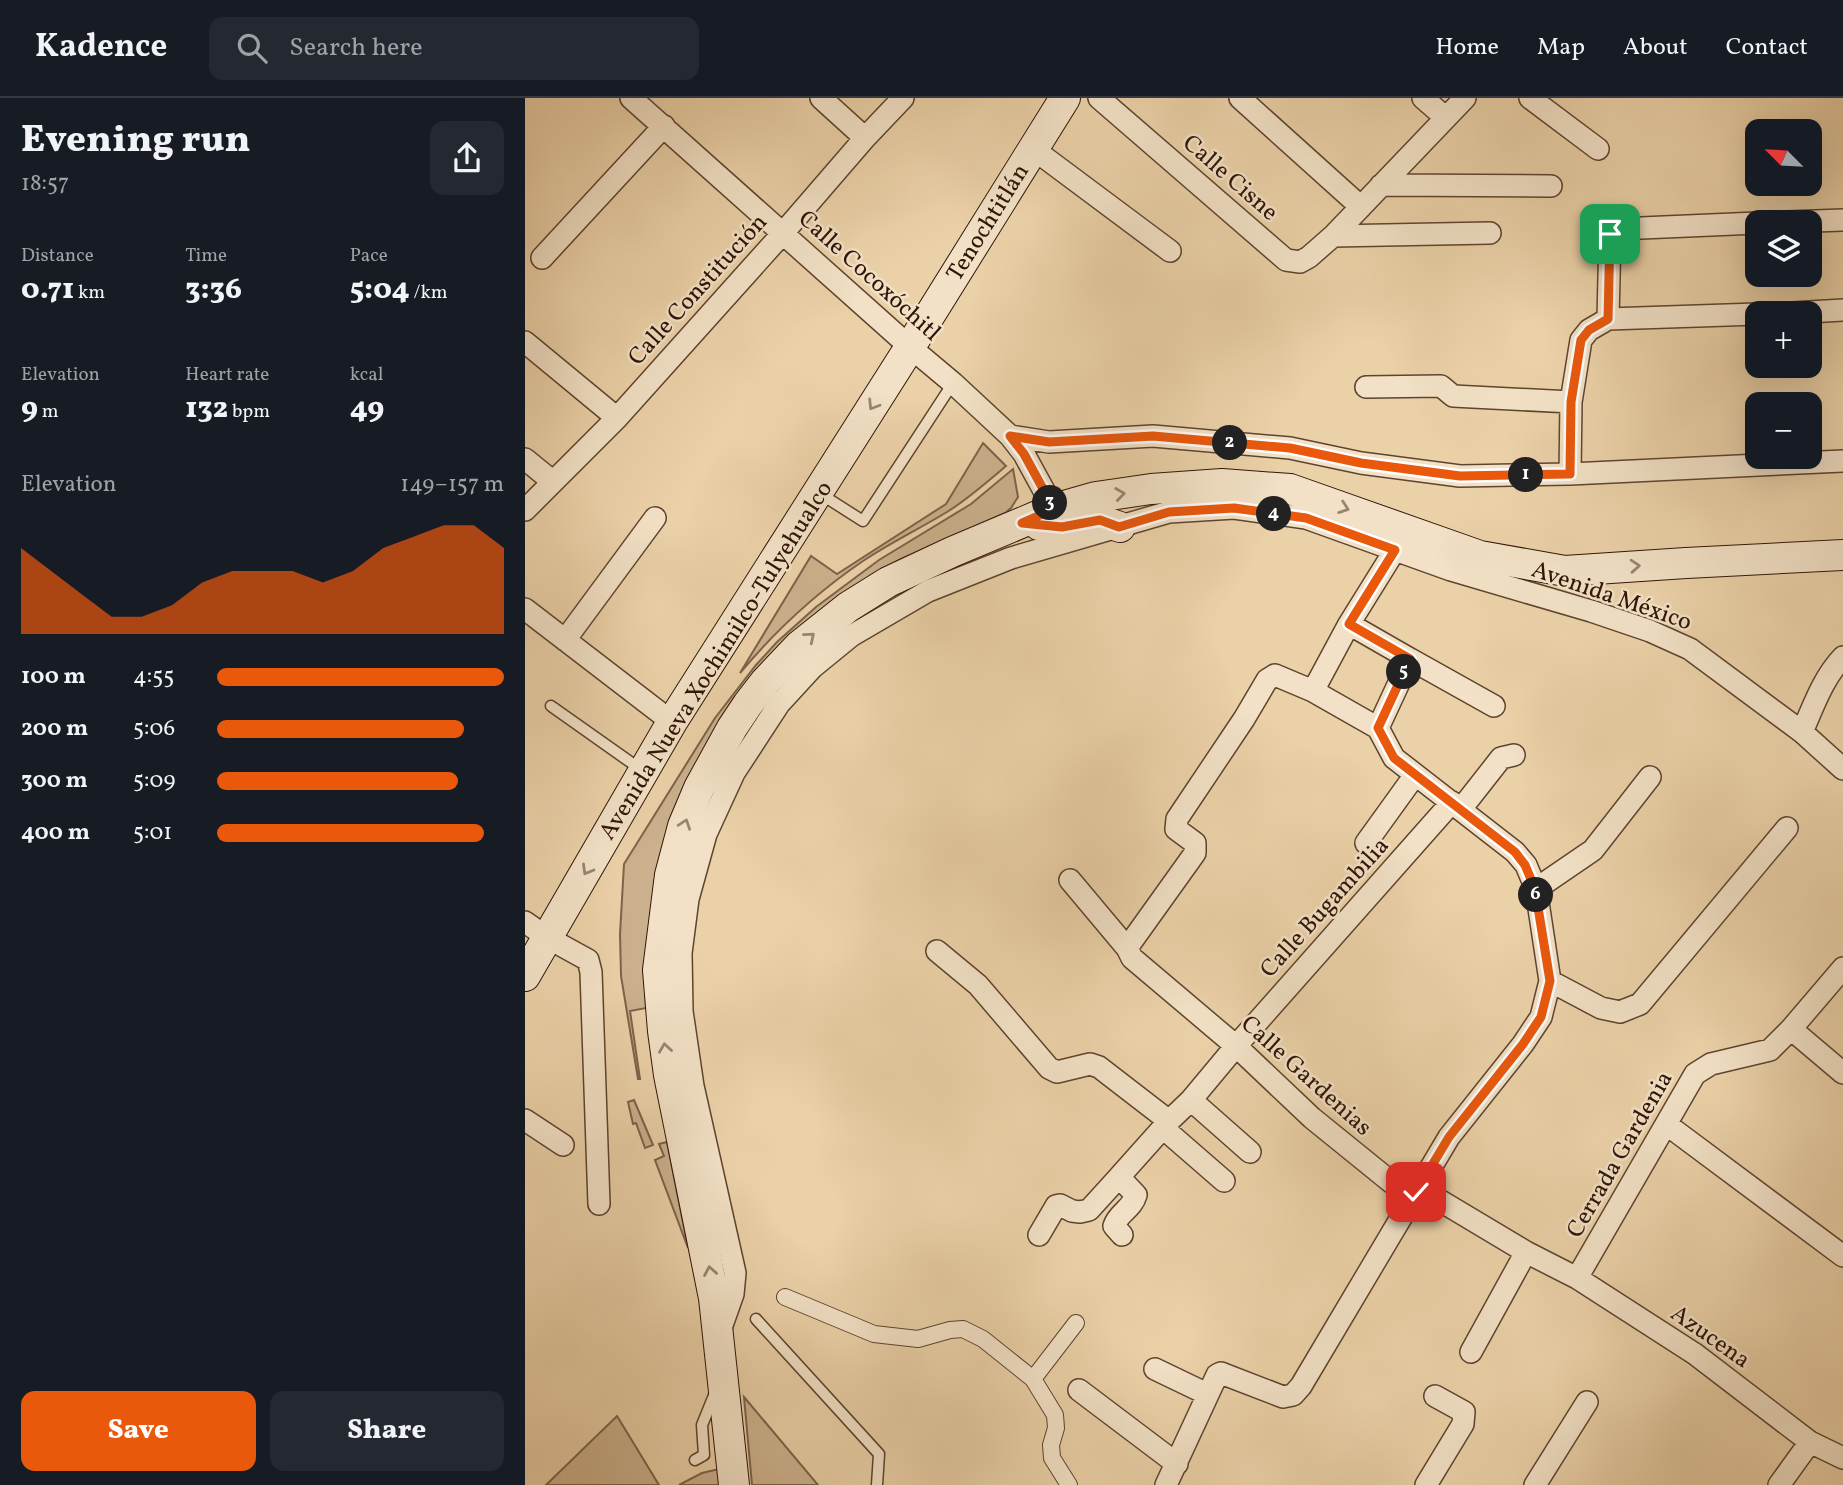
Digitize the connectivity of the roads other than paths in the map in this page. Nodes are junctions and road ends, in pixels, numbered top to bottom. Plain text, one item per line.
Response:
1 (631, 98) edge
2 (821, 98) edge
3 (903, 98) edge
4 (1065, 98) edge
5 (1099, 98) edge
6 (1240, 98) edge
7 (1423, 98) edge
8 (1465, 98) edge
9 (1530, 98) edge
10 (1446, 118) junction
11 (664, 126) junction
12 (865, 138) junction
13 (1032, 148) junction
14 (1598, 149) dead end
15 (1381, 185) junction
16 (1551, 186) dead end
17 (1361, 207) junction
18 (1843, 220) edge
19 (1822, 221) edge
20 (1745, 224) edge
21 (783, 233) junction
22 (1490, 233) dead end
23 (1333, 236) junction
24 (1170, 251) dead end
25 (543, 258) dead end
26 (1843, 310) edge
27 (1822, 311) edge
28 (1745, 314) edge
29 (1608, 319) junction
30 (525, 342) edge
31 (910, 347) junction
32 (953, 383) junction
33 (1366, 387) dead end
34 (1571, 402) junction
35 (617, 418) junction
36 (1010, 436) junction
37 (525, 459) edge
38 (1843, 461) edge
39 (1570, 474) junction
40 (552, 481) junction
41 (818, 492) junction
42 (1054, 509) junction
43 (525, 510) edge
44 (656, 518) dead end
45 (1022, 523) junction
46 (1119, 527) junction
47 (1395, 550) junction
48 (1843, 555) edge
49 (525, 610) edge
50 (1349, 624) junction
51 (565, 640) junction
52 (1843, 657) edge
53 (1410, 659) junction
54 (1313, 691) junction
55 (551, 706) dead end
56 (1494, 706) dead end
57 (673, 722) junction
58 (1378, 728) junction
59 (1803, 732) junction
60 (1514, 755) dead end
61 (1843, 769) edge
62 (644, 772) junction
63 (1415, 775) junction
64 (1650, 777) dead end
65 (1457, 806) junction
66 (1787, 828) dead end
67 (1366, 843) dead end
68 (1070, 880) dead end
69 (1535, 889) junction
70 (536, 930) edge
71 (1127, 948) junction
72 (937, 951) dead end
73 (1843, 968) edge
74 (525, 976) edge
75 (1550, 981) junction
76 (1791, 1029) junction
77 (1236, 1046) junction
78 (1843, 1073) edge
79 (1191, 1100) junction
80 (525, 1120) edge
81 (1166, 1124) junction
82 (1666, 1124) junction
83 (563, 1145) dead end
84 (1250, 1152) dead end
85 (1119, 1177) junction
86 (1224, 1181) dead end
87 (1416, 1192) junction
88 (599, 1204) dead end
89 (1039, 1235) dead end
90 (1122, 1235) dead end
91 (1526, 1252) junction
92 (1843, 1256) edge
93 (1577, 1278) junction
94 (785, 1297) dead end
95 (756, 1319) dead end
96 (1076, 1323) dead end
97 (719, 1335) junction
98 (1471, 1352) dead end
99 (1155, 1368) dead end
100 (722, 1374) junction
101 (1033, 1379) junction
102 (1080, 1390) dead end
103 (1207, 1394) junction
104 (1435, 1396) dead end
105 (1587, 1402) dead end
106 (1810, 1442) junction
107 (1843, 1458) edge
108 (695, 1460) dead end
109 (1177, 1464) junction
110 (734, 1485) edge
111 (877, 1485) edge
112 (1069, 1485) edge
113 (1166, 1485) edge
114 (1426, 1485) edge
115 (1535, 1485) edge
116 (1779, 1485) edge

1 - 11 street, Calle Cocoxóchitl
2 - 12 street
3 - 12 street, Calle Constitución
4 - 13 main road, Tenochtitlán
5 - 23 street, Calle Cisne
6 - 17 street
7 - 10 street
8 - 10 street
9 - 14 street
10 - 15 street
11 - 21 street, Calle Cocoxóchitl
11 - 25 street
12 - 21 street, Calle Constitución
13 - 24 street
13 - 31 main road, Tenochtitlán
15 - 16 street
15 - 17 street
17 - 23 street
18 - 19 street
20 - 29 street
21 - 31 street, Calle Cocoxóchitl
21 - 35 street, Calle Constitución
22 - 23 street
26 - 27 street
28 - 29 street
29 - 34 street
30 - 35 street
31 - 32 street, Calle Cocoxóchitl
31 -> 41 main road, Avenida Nueva Xochimilco-Tulyehualco
32 - 36 street, Calle Cocoxóchitl
32 - 41 lane
33 - 34 street
34 - 39 street
35 - 40 street, Calle Constitución
36 - 39 street
36 - 42 street, Calle Cocoxóchitl
37 - 40 street
38 - 39 street
40 - 43 street, Calle Constitución
41 - 57 main road, Avenida Nueva Xochimilco-Tulyehualco
42 - 45 main road
42 -> 48 main road
44 - 51 street
45 - 46 main road
97 -> 45 main road
46 - 47 street, Avenida México
46 - 97 street, Avenida México
47 - 50 street
47 - 59 street, Avenida México
49 - 51 street
50 - 53 street
50 - 54 street
51 - 57 street
52 - 59 street
53 - 56 street
53 - 58 street
54 - 58 street
54 - 71 street
55 - 62 lane
57 - 62 main road, Avenida Nueva Xochimilco-Tulyehualco
58 - 63 street
59 - 61 street, Avenida México
60 - 65 street, Calle Bugambilia
62 -> 70 main road, Avenida Nueva Xochimilco-Tulyehualco
63 - 65 street
63 - 67 street
64 - 69 street
65 - 69 street
65 - 77 street, Calle Bugambilia
66 - 75 street
68 - 71 street, Calle Gardenias
69 - 75 street
70 - 74 main road, Avenida Nueva Xochimilco-Tulyehualco
70 - 88 street
71 - 77 street, Calle Gardenias
72 - 81 street
73 - 76 street, Cerrada Gardenia
75 - 87 street
76 - 78 street
76 - 82 street, Cerrada Gardenia
77 - 79 street
77 - 87 street, Calle Gardenias
79 - 81 street
79 - 84 street
80 - 83 street
81 - 85 street
81 - 86 street
82 - 92 street
82 - 93 street, Cerrada Gardenia
85 - 89 street
85 - 90 street
87 - 91 street, Calle Gardenias
87 - 103 street
91 - 93 street, Calle Gardenias
91 - 98 street
93 - 106 street, Azucena
94 - 101 street
95 - 111 lane
96 - 101 street
97 - 100 main road
99 - 103 street
100 - 108 lane
100 - 110 main road
101 - 112 street
102 - 109 street
103 - 109 street
104 - 114 street
105 - 115 street
106 - 107 street, Azucena
106 - 116 street
109 - 113 street

